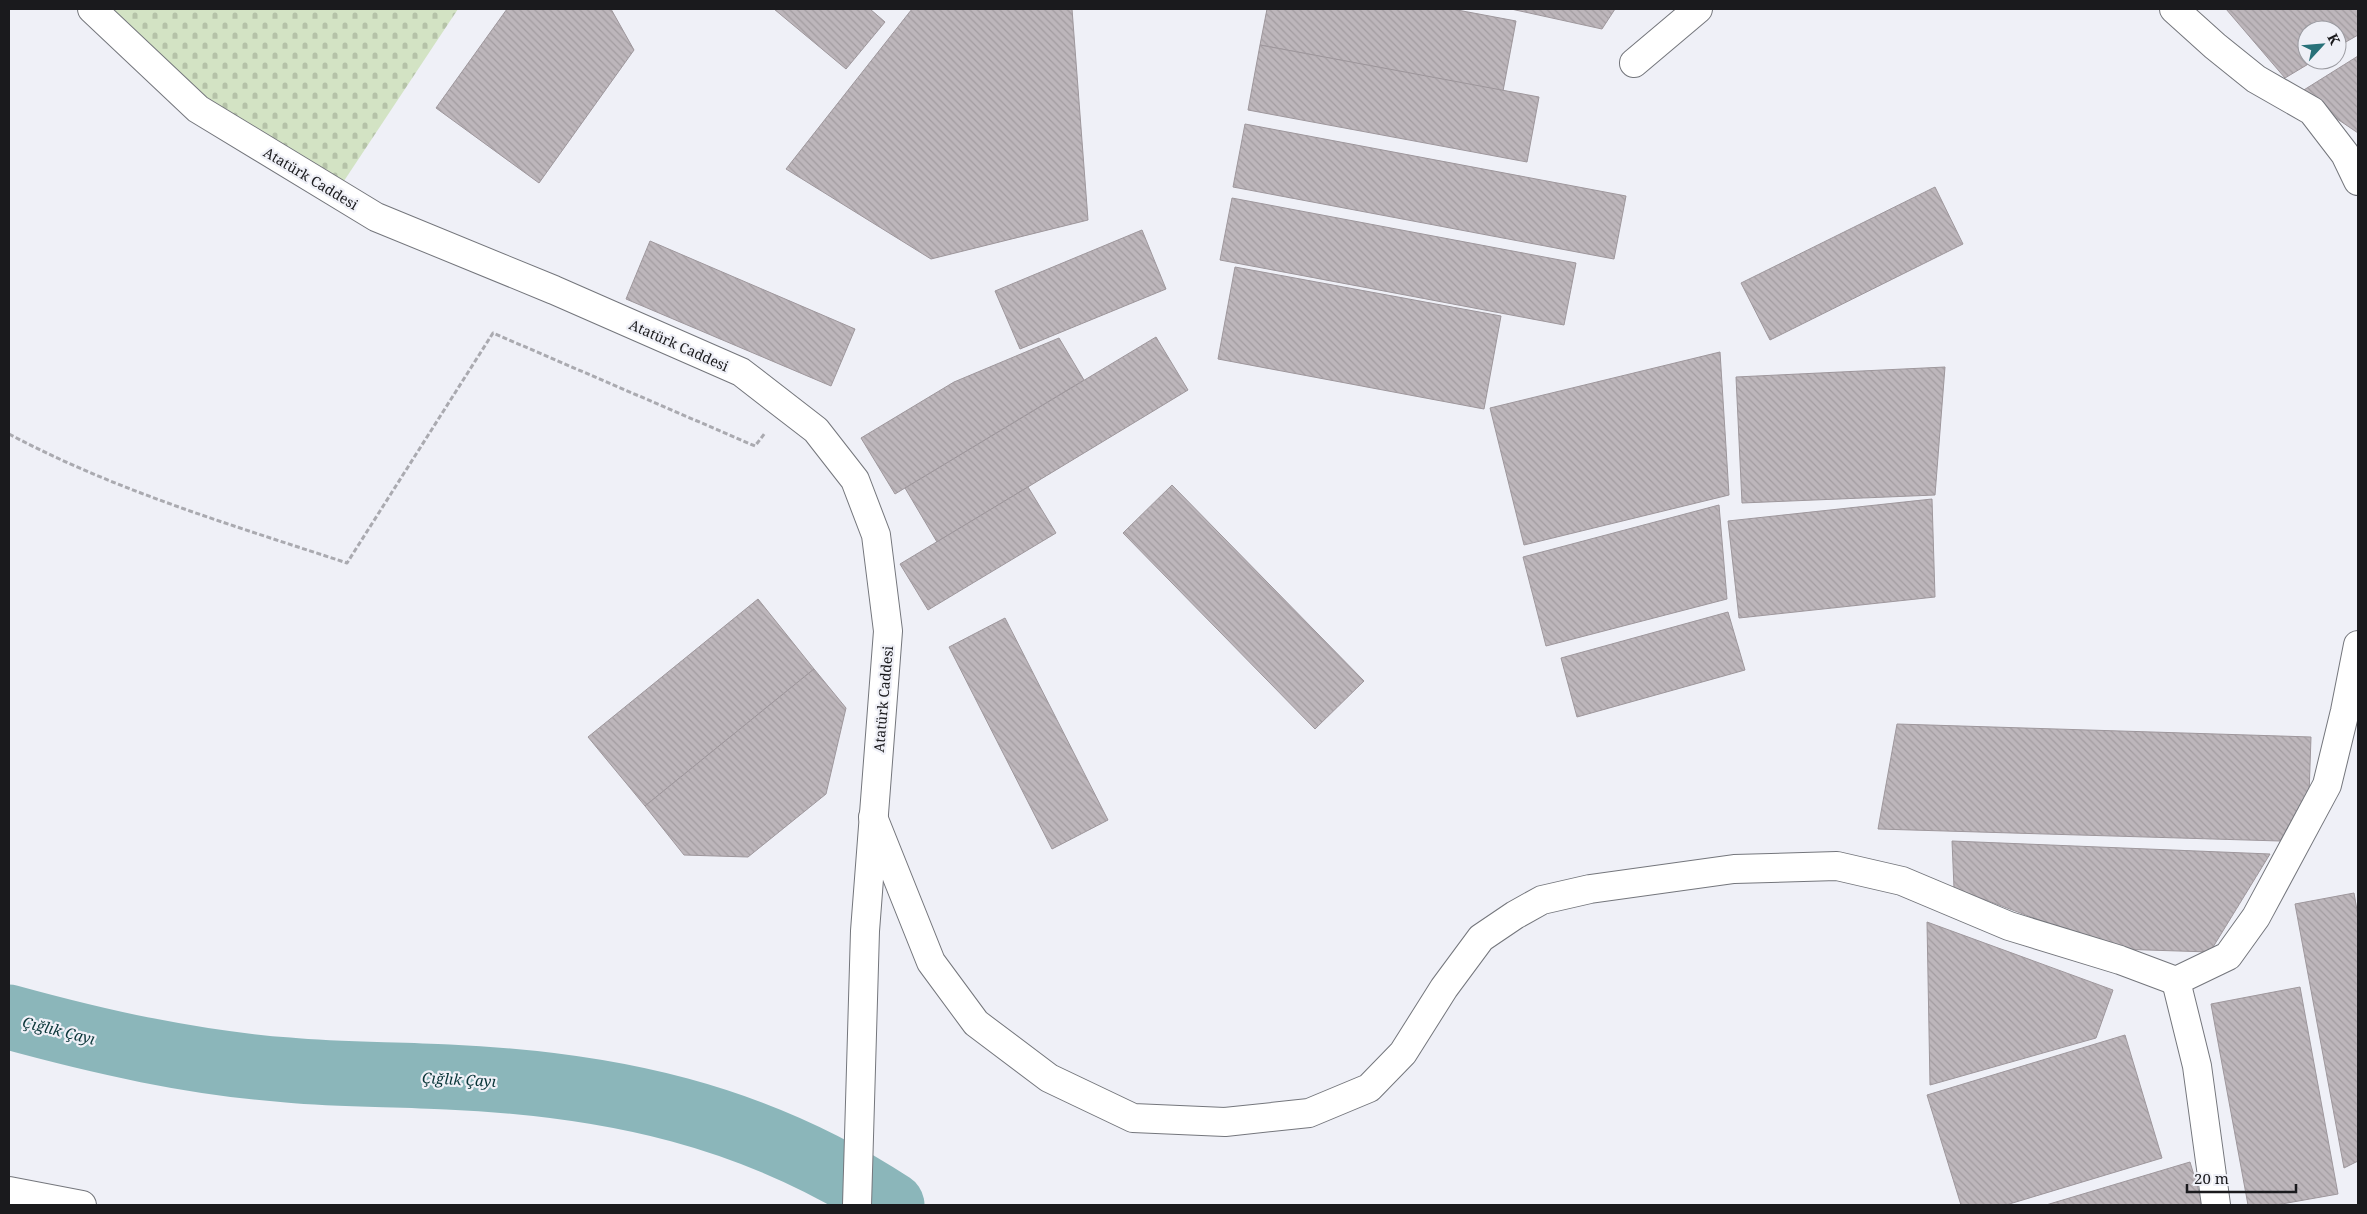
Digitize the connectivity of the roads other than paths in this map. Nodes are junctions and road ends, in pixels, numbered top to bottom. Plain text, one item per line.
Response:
1 (92, 9) edge
2 (1698, 9) edge
3 (2174, 9) edge
4 (1634, 63) dead end
5 (2358, 181) edge
6 (2358, 644) edge
7 (873, 817) junction
8 (2176, 980) junction
9 (9, 1190) edge
10 (82, 1205) edge
11 (858, 1205) edge
12 (2216, 1205) edge

1 - 7 street, Atatürk Caddesi
2 - 4 street
3 - 5 street
6 - 8 street
7 - 8 street
7 - 11 street, Atatürk Caddesi
8 - 12 street
9 - 10 street

